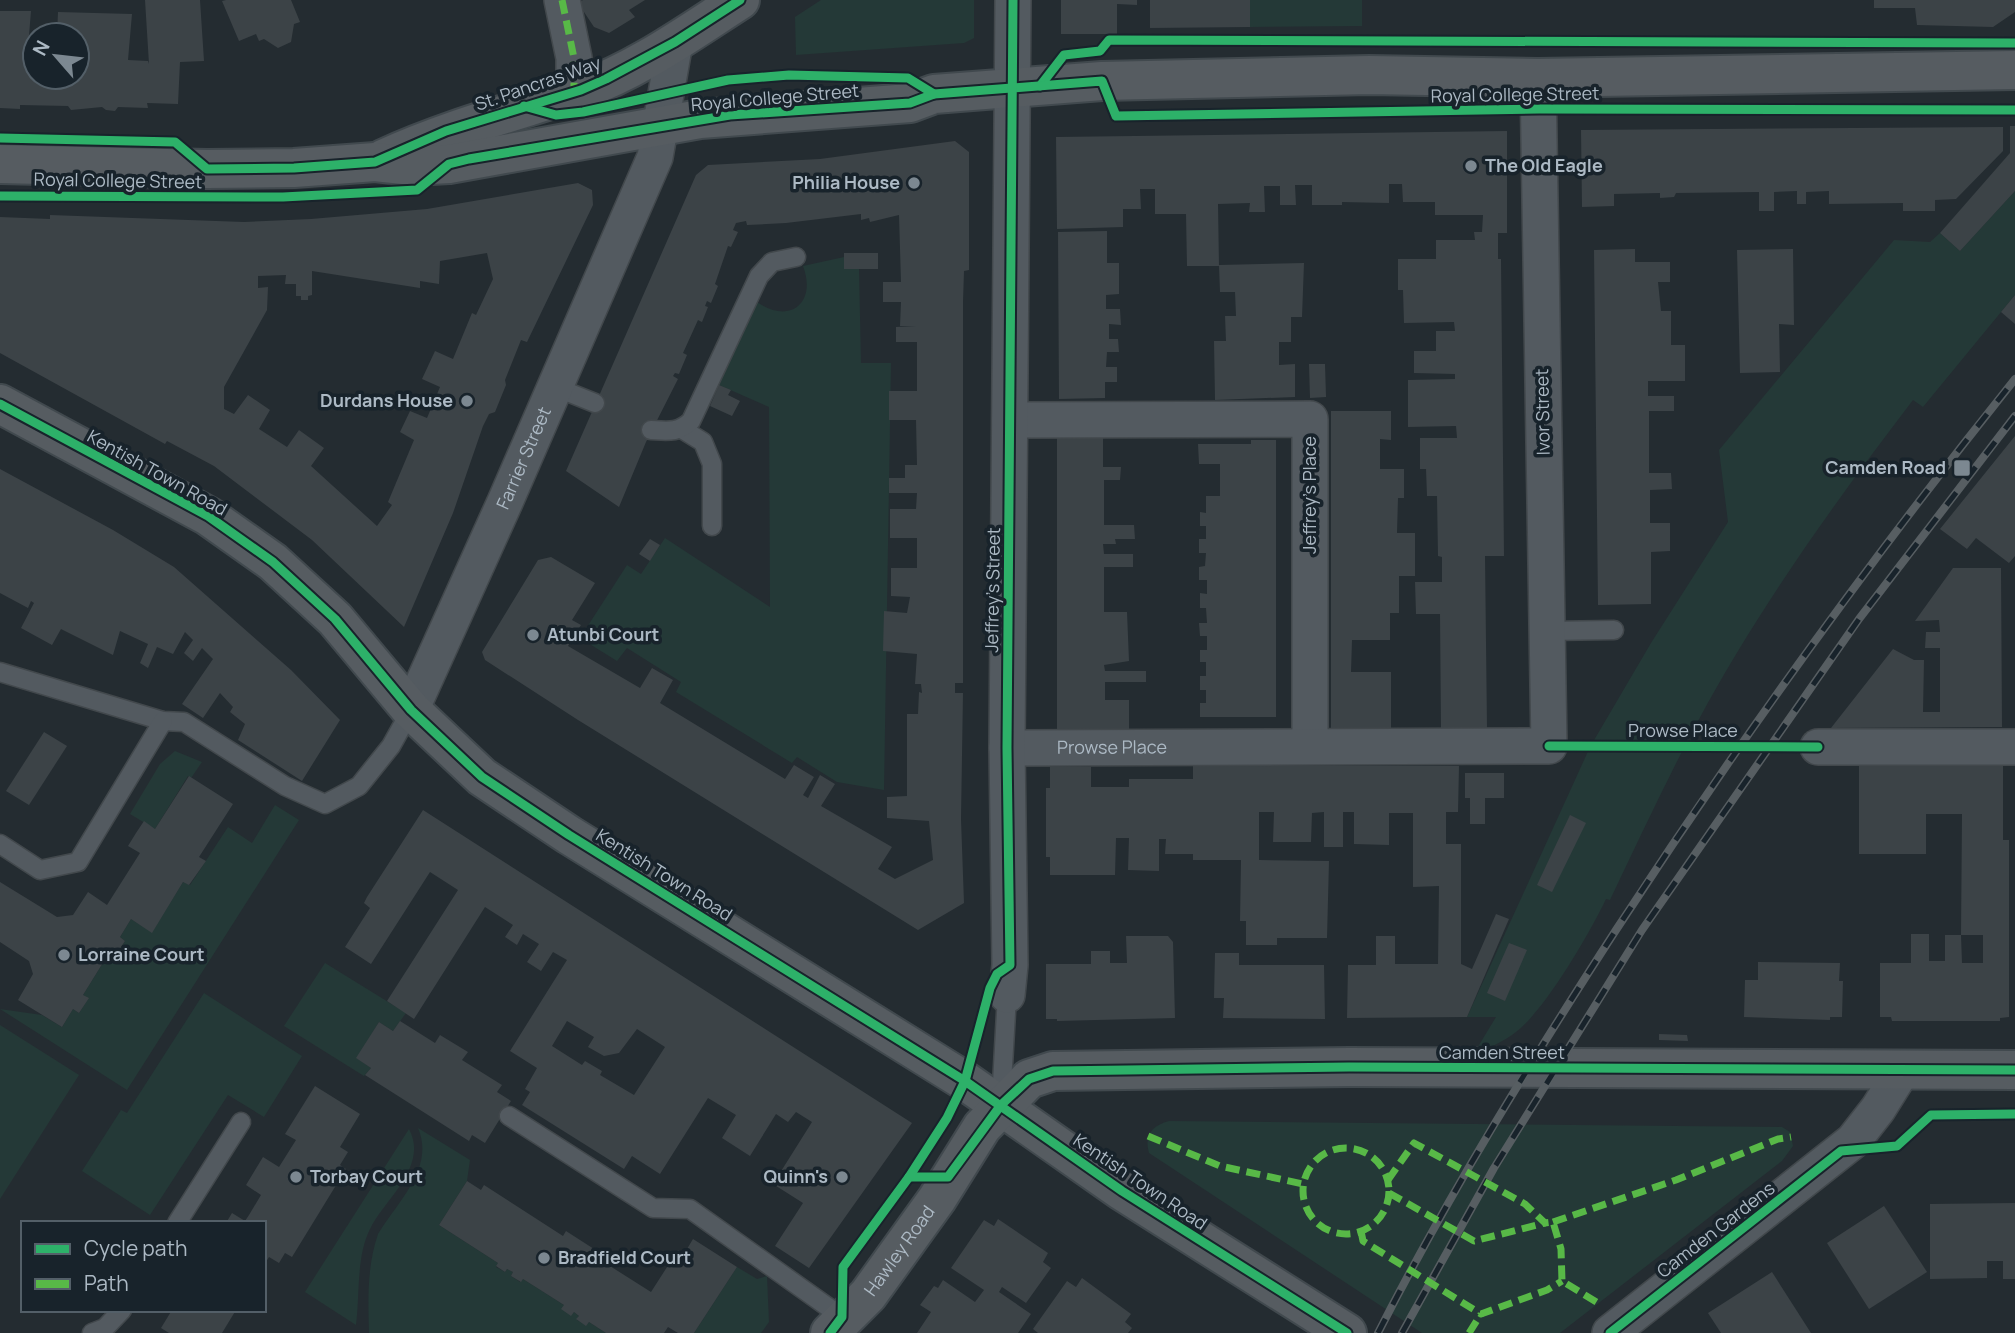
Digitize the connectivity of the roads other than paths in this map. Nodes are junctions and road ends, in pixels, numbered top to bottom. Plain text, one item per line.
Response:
1 (562, 0) edge
2 (740, 0) edge
3 (1013, 0) edge
4 (675, 42) junction
5 (2015, 70) edge
6 (574, 75) junction
7 (1538, 78) junction
8 (1012, 88) junction
9 (662, 125) junction
10 (375, 162) junction
11 (0, 164) edge
12 (796, 257) dead end
13 (555, 387) junction
14 (595, 403) dead end
15 (0, 404) edge
16 (1010, 420) junction
17 (682, 429) junction
18 (651, 430) dead end
19 (712, 526) dead end
20 (1614, 630) dead end
21 (1547, 631) junction
22 (0, 672) edge
23 (411, 710) junction
24 (163, 722) junction
25 (1310, 745) junction
26 (1549, 746) joint
27 (1818, 747) dead end
28 (2015, 747) edge
29 (1007, 748) junction
30 (0, 844) edge
31 (1007, 995) joint
32 (1903, 1069) junction
33 (2015, 1070) edge
34 (1001, 1105) junction
35 (509, 1116) dead end
36 (241, 1122) dead end
37 (178, 1221) edge
38 (120, 1312) edge
39 (836, 1325) edge
40 (92, 1333) edge
41 (1346, 1333) edge
42 (1610, 1333) edge

1 - 6 street
2 - 4 main road, St. Pancras Way
3 - 8 street, Jeffrey's Street
4 - 6 main road, St. Pancras Way
4 - 9 street, Farrier Street
5 - 7 main road, Royal College Street
6 - 10 main road, St. Pancras Way
7 - 8 main road, Royal College Street
7 - 21 street, Ivor Street
8 - 9 main road, Royal College Street
8 - 16 street, Jeffrey's Street
9 - 10 main road, Royal College Street
9 - 13 street, Farrier Street
10 - 11 main road, Royal College Street
12 - 17 lane
13 - 14 lane
13 - 23 street, Farrier Street
15 - 23 main road, Kentish Town Road
16 - 25 street, Jeffrey's Place
16 - 29 street, Jeffrey's Street
17 - 18 lane
17 - 19 lane
20 - 21 lane
21 - 26 street, Ivor Street
22 - 24 lane
23 - 24 lane, Farrier Street
23 - 34 main road, Kentish Town Road
24 - 30 lane
25 - 26 street, Prowse Place
25 - 29 street, Prowse Place
27 - 28 street
29 - 31 street, Jeffrey's Street
31 - 34 lane, Jeffrey's Street
32 - 33 main road, Camden Street
32 - 34 main road, Camden Street
32 - 42 street, Camden Gardens
34 - 39 main road, Hawley Road
34 - 41 main road, Kentish Town Road
35 - 39 lane
36 - 37 lane
38 - 40 lane

